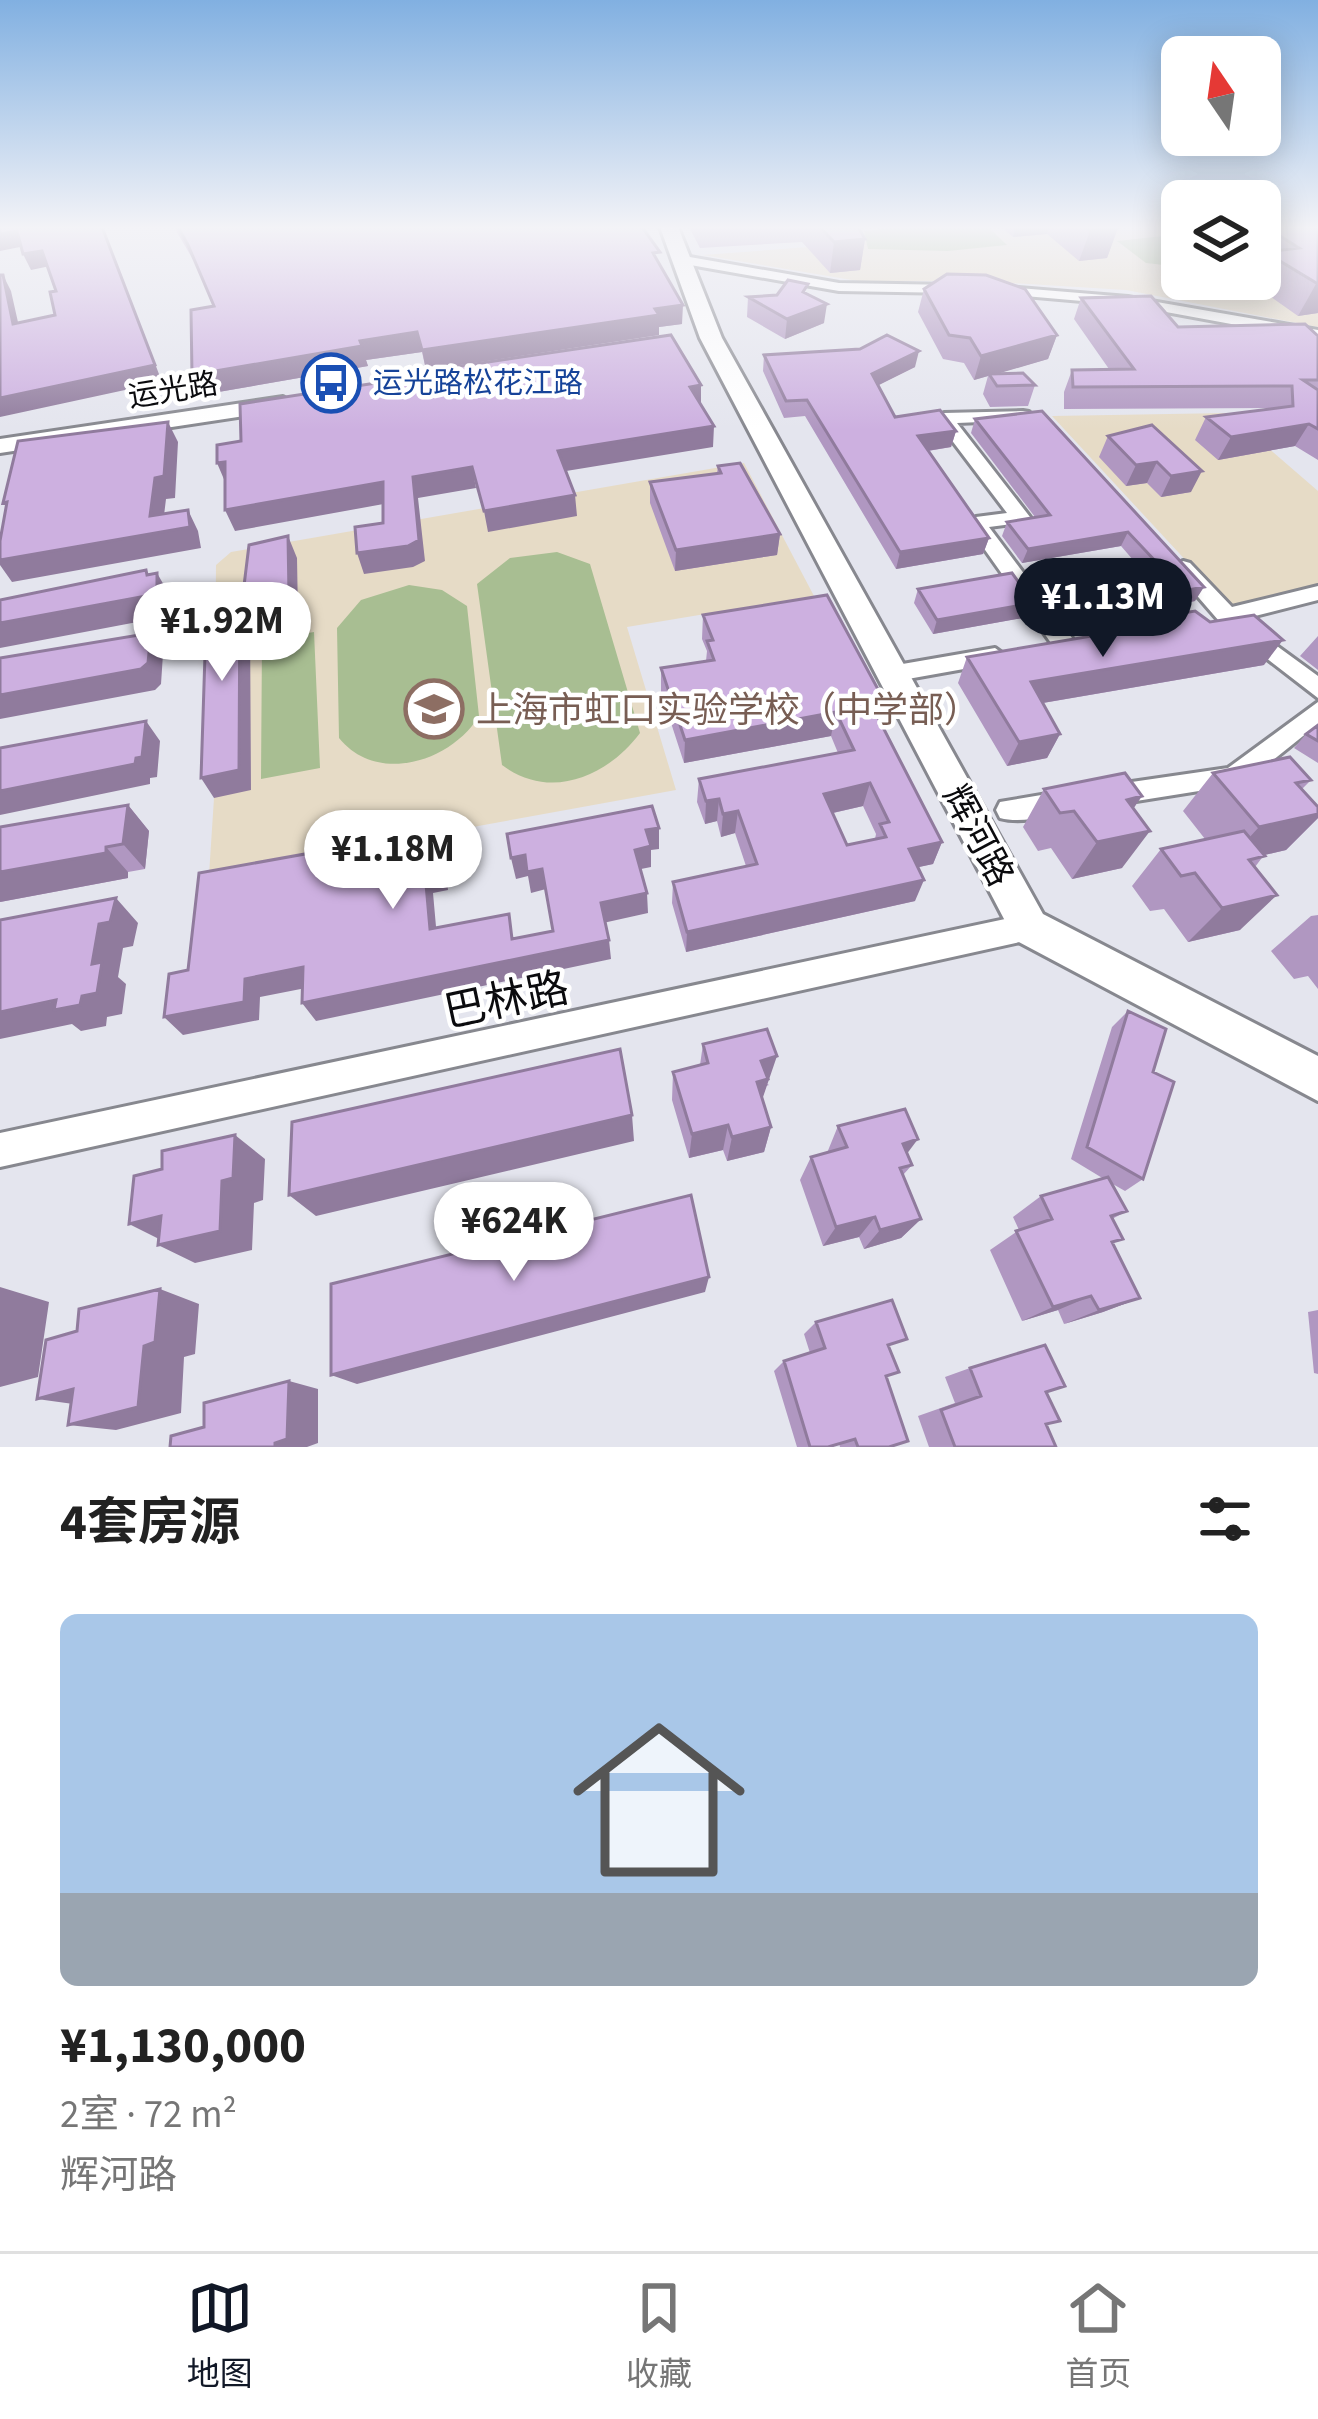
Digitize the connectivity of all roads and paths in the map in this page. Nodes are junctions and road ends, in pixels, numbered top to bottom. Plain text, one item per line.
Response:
1 (691, 295) edge
2 (1060, 295) edge
3 (1318, 335) edge
4 (314, 399) edge
5 (1044, 416) edge
6 (0, 446) edge
7 (1166, 549) edge
8 (1318, 593) edge
9 (1216, 618) junction
10 (891, 674) junction
11 (1318, 689) edge
12 (1318, 710) edge
13 (1009, 810) dead end
14 (1029, 927) junction
15 (1318, 1079) edge
16 (0, 1150) edge

1 - 10 street, 辉河路
2 - 3 street
4 - 6 street, 运光路
5 - 10 street
7 - 9 street
8 - 9 street
9 - 11 street
10 - 14 street, 辉河路
12 - 13 street
14 - 15 street, 辉河路
14 - 16 street, 巴林路

